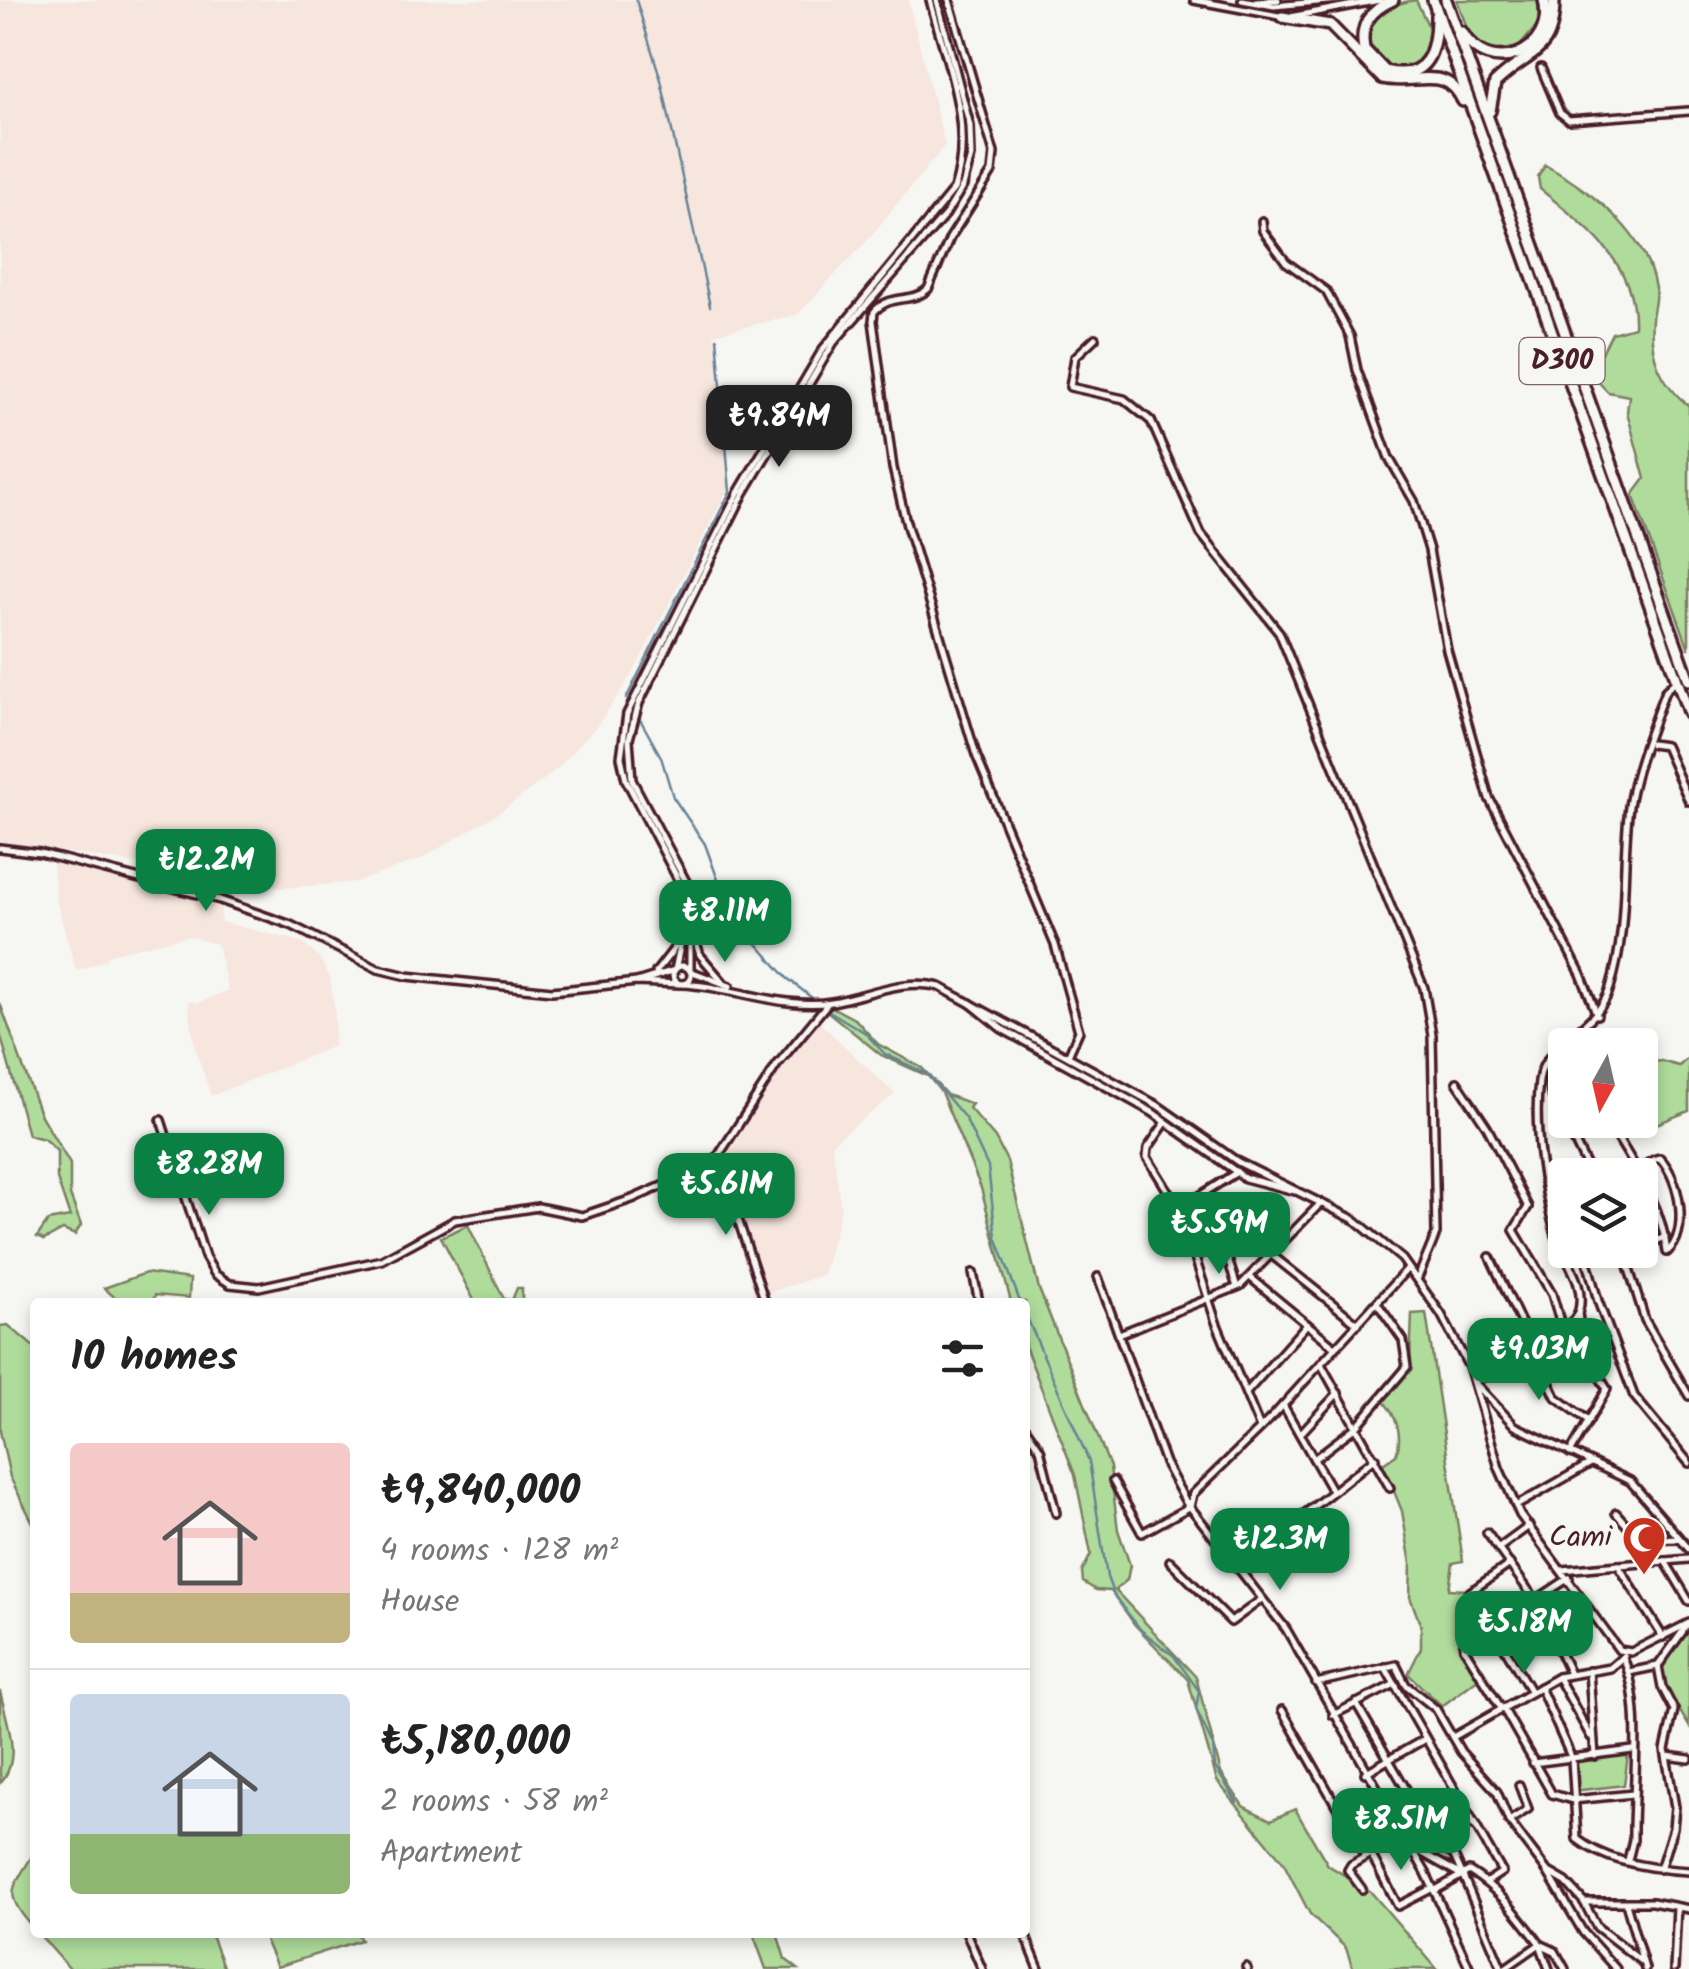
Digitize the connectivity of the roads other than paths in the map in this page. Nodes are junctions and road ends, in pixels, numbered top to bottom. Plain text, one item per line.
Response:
1 (933, 0) edge
2 (949, 0) edge
3 (1194, 0) edge
4 (1245, 0) edge
5 (1278, 0) edge
6 (1339, 0) edge
7 (1380, 0) edge
8 (1392, 0) edge
9 (1544, 0) edge
10 (1554, 0) edge
11 (1446, 1) edge
12 (1435, 4) edge
13 (1282, 17) junction
14 (1541, 68) dead end
15 (1689, 111) edge
16 (1480, 136) junction
17 (1509, 176) junction
18 (1262, 222) dead end
19 (1095, 338) dead end
20 (1677, 680) junction
21 (1689, 680) edge
22 (1689, 714) edge
23 (1648, 745) junction
24 (1689, 800) edge
25 (0, 848) edge
26 (692, 928) junction
27 (684, 935) junction
28 (675, 970) junction
29 (690, 971) junction
30 (653, 974) junction
31 (637, 982) junction
32 (682, 984) junction
33 (725, 984) junction
34 (746, 993) junction
35 (968, 1001) junction
36 (828, 1003) junction
37 (1597, 1015) junction
38 (1583, 1028) edge
39 (1068, 1056) junction
40 (1548, 1058) edge
41 (1457, 1082) dead end
42 (161, 1120) dead end
43 (1166, 1122) junction
44 (1658, 1159) edge
45 (713, 1164) junction
46 (1237, 1172) junction
47 (1547, 1184) joint
48 (1298, 1191) junction
49 (1208, 1198) dead end
50 (1322, 1202) junction
51 (1178, 1209) junction
52 (1658, 1214) edge
53 (1666, 1237) junction
54 (1658, 1240) edge
55 (1273, 1256) junction
56 (1490, 1257) dead end
57 (1408, 1268) junction
58 (1589, 1268) edge
59 (1629, 1268) edge
60 (973, 1273) dead end
61 (1098, 1277) dead end
62 (1251, 1278) junction
63 (1417, 1280) junction
64 (1237, 1288) junction
65 (764, 1298) edge
66 (978, 1298) edge
67 (1208, 1300) junction
68 (1377, 1303) junction
69 (1578, 1313) junction
70 (1306, 1324) junction
71 (1358, 1324) junction
72 (1563, 1332) junction
73 (1118, 1334) junction
74 (1336, 1348) junction
75 (1534, 1348) junction
76 (1321, 1363) junction
77 (1474, 1382) junction
78 (1338, 1393) junction
79 (1245, 1394) junction
80 (1689, 1396) edge
81 (1283, 1405) junction
82 (1589, 1421) junction
83 (1357, 1426) junction
84 (1260, 1428) junction
85 (1030, 1434) edge
86 (1300, 1434) junction
87 (1570, 1453) junction
88 (1375, 1458) junction
89 (1314, 1459) junction
90 (1592, 1462) junction
91 (1689, 1463) edge
92 (1113, 1481) dead end
93 (1390, 1488) dead end
94 (1332, 1491) junction
95 (1516, 1506) junction
96 (1190, 1507) junction
97 (1056, 1512) dead end
98 (1616, 1513) dead end
99 (1528, 1526) junction
100 (1487, 1534) dead end
101 (1680, 1539) junction
102 (1498, 1549) junction
103 (1689, 1549) edge
104 (1689, 1559) edge
105 (1170, 1561) dead end
106 (1665, 1561) junction
107 (1510, 1564) junction
108 (1618, 1564) junction
109 (1236, 1568) junction
110 (1562, 1570) junction
111 (1569, 1578) junction
112 (1262, 1599) junction
113 (1536, 1600) junction
114 (1689, 1602) edge
115 (1689, 1623) edge
116 (1494, 1629) junction
117 (1662, 1637) junction
118 (1464, 1648) junction
119 (1624, 1656) junction
120 (1658, 1666) junction
121 (1385, 1667) junction
122 (1589, 1671) junction
123 (1629, 1672) junction
124 (1570, 1674) junction
125 (1558, 1677) junction
126 (1316, 1682) junction
127 (1395, 1684) junction
128 (1540, 1687) junction
129 (1532, 1692) junction
130 (1356, 1703) junction
131 (1502, 1708) junction
132 (1282, 1710) dead end
133 (1333, 1715) junction
134 (1452, 1737) junction
135 (1425, 1739) junction
136 (1592, 1739) junction
137 (1633, 1750) junction
138 (1594, 1756) junction
139 (1666, 1756) junction
140 (1572, 1759) junction
141 (1388, 1760) junction
142 (1689, 1760) edge
143 (1533, 1763) junction
144 (1365, 1773) junction
145 (1519, 1784) dead end
146 (1633, 1794) junction
147 (1573, 1800) junction
148 (1460, 1802) junction
149 (1450, 1808) junction
150 (1424, 1820) junction
151 (1508, 1821) junction
152 (1481, 1831) junction
153 (1402, 1833) junction
154 (1410, 1846) junction
155 (1368, 1855) junction
156 (1628, 1860) junction
157 (1660, 1869) junction
158 (1547, 1871) junction
159 (1689, 1871) edge
160 (1463, 1876) junction
161 (1487, 1882) junction
162 (1362, 1889) dead end
163 (1433, 1889) junction
164 (1584, 1902) junction
165 (1626, 1903) junction
166 (1677, 1907) junction
167 (1689, 1910) edge
168 (969, 1938) edge
169 (1026, 1938) edge
170 (1540, 1944) junction
171 (1644, 1965) edge
172 (1468, 1968) edge
173 (982, 1969) edge
174 (1039, 1969) edge
175 (1503, 1969) edge
176 (1549, 1969) edge
177 (1565, 1969) edge
178 (1615, 1969) edge
179 (1674, 1969) edge

1 - 26 street
1 - 27 street
2 - 39 street
3 - 13 street
4 - 5 street
4 - 6 street
7 - 13 street
8 - 12 highway
9 - 11 highway
10 - 17 highway
11 - 17 highway, D300
12 - 16 highway, D300
13 - 16 highway
14 - 15 street
16 - 20 highway, D300
17 - 21 highway, D300
18 - 37 street
19 - 63 street
20 - 22 highway, D300
20 - 23 street
23 - 24 street
23 - 37 street
25 - 31 street
26 - 29 street
26 - 33 street
27 - 28 street
27 - 30 street
28 - 29 street
28 - 30 street
28 - 32 street
29 - 32 street
29 - 33 street
30 - 31 street
31 - 32 street
32 - 34 street
33 - 34 street
34 - 36 street
35 - 36 street
35 - 39 street
35 - 43 street
36 - 45 street
37 - 38 street
39 - 48 street
40 - 47 street
41 - 72 street
42 - 45 street
43 - 46 street
43 - 51 street
44 - 53 street
45 - 65 street
46 - 48 street
46 - 51 street
47 - 69 street
48 - 50 street
49 - 64 street
50 - 55 street
50 - 57 street
51 - 67 street
52 - 53 street
53 - 54 street
55 - 62 street
55 - 71 street
56 - 75 street
57 - 63 street
57 - 68 street
58 - 91 street
59 - 80 street
60 - 66 street
61 - 73 street
62 - 64 street
62 - 70 street
63 - 77 street
64 - 67 street
67 - 73 street
67 - 79 street
68 - 71 street
68 - 83 street
69 - 72 street
69 - 82 street
70 - 74 street
70 - 79 street
71 - 74 street
72 - 75 street
73 - 96 street
74 - 76 street
75 - 77 street
75 - 82 street
76 - 78 street
76 - 81 street
77 - 87 street
77 - 95 street
78 - 83 street
78 - 86 street
79 - 84 street
81 - 84 street
81 - 86 street
82 - 87 street
83 - 88 street
83 - 89 street
84 - 96 street
85 - 97 street
86 - 89 street
87 - 90 street
88 - 93 street
88 - 94 street
89 - 94 street
90 - 95 street
90 - 101 street
92 - 96 street
94 - 109 street
95 - 99 street
96 - 109 street
98 - 101 street
99 - 102 street
99 - 110 street
100 - 102 street
101 - 103 street
102 - 107 street
104 - 106 street
105 - 112 street
106 - 108 street
106 - 114 street
107 - 113 street
107 - 118 street
108 - 110 street
108 - 117 street
109 - 112 street
110 - 111 street
111 - 113 street
111 - 119 street
112 - 126 street
113 - 116 street
113 - 124 street
115 - 117 street
115 - 120 street
116 - 118 street
116 - 129 street
117 - 119 street
118 - 131 street
119 - 122 street
119 - 123 street
120 - 123 street
120 - 139 street
121 - 126 street
121 - 127 street
121 - 134 street
122 - 124 street
122 - 136 street
123 - 137 street
124 - 125 street
125 - 128 street
125 - 136 street
126 - 133 street
127 - 130 street
127 - 135 street
128 - 129 street
128 - 140 street
129 - 131 street
130 - 133 street
130 - 141 street
131 - 134 street
131 - 143 street
132 - 155 street
133 - 144 street
134 - 151 street
135 - 141 street
135 - 148 street
136 - 138 street
137 - 138 street
137 - 146 street
138 - 140 street
139 - 142 street
139 - 157 street
140 - 143 street
140 - 147 street
141 - 144 street
141 - 150 street
143 - 147 street
144 - 153 street
145 - 151 street
146 - 147 street
146 - 156 street
147 - 156 street
148 - 149 street
148 - 152 street
149 - 150 street
149 - 152 street
150 - 153 street
150 - 160 street
151 - 158 street
152 - 161 street
153 - 154 street
153 - 155 street
154 - 160 street
154 - 163 street
155 - 162 street
155 - 163 street
156 - 157 street
157 - 159 street
158 - 164 street
158 - 178 street
160 - 161 street
160 - 163 street
160 - 175 street
161 - 170 street
163 - 172 street
164 - 165 street
164 - 171 street
165 - 166 street
165 - 171 street
166 - 167 street
166 - 179 street
168 - 173 street
169 - 174 street
170 - 175 street
170 - 176 street
170 - 177 street

